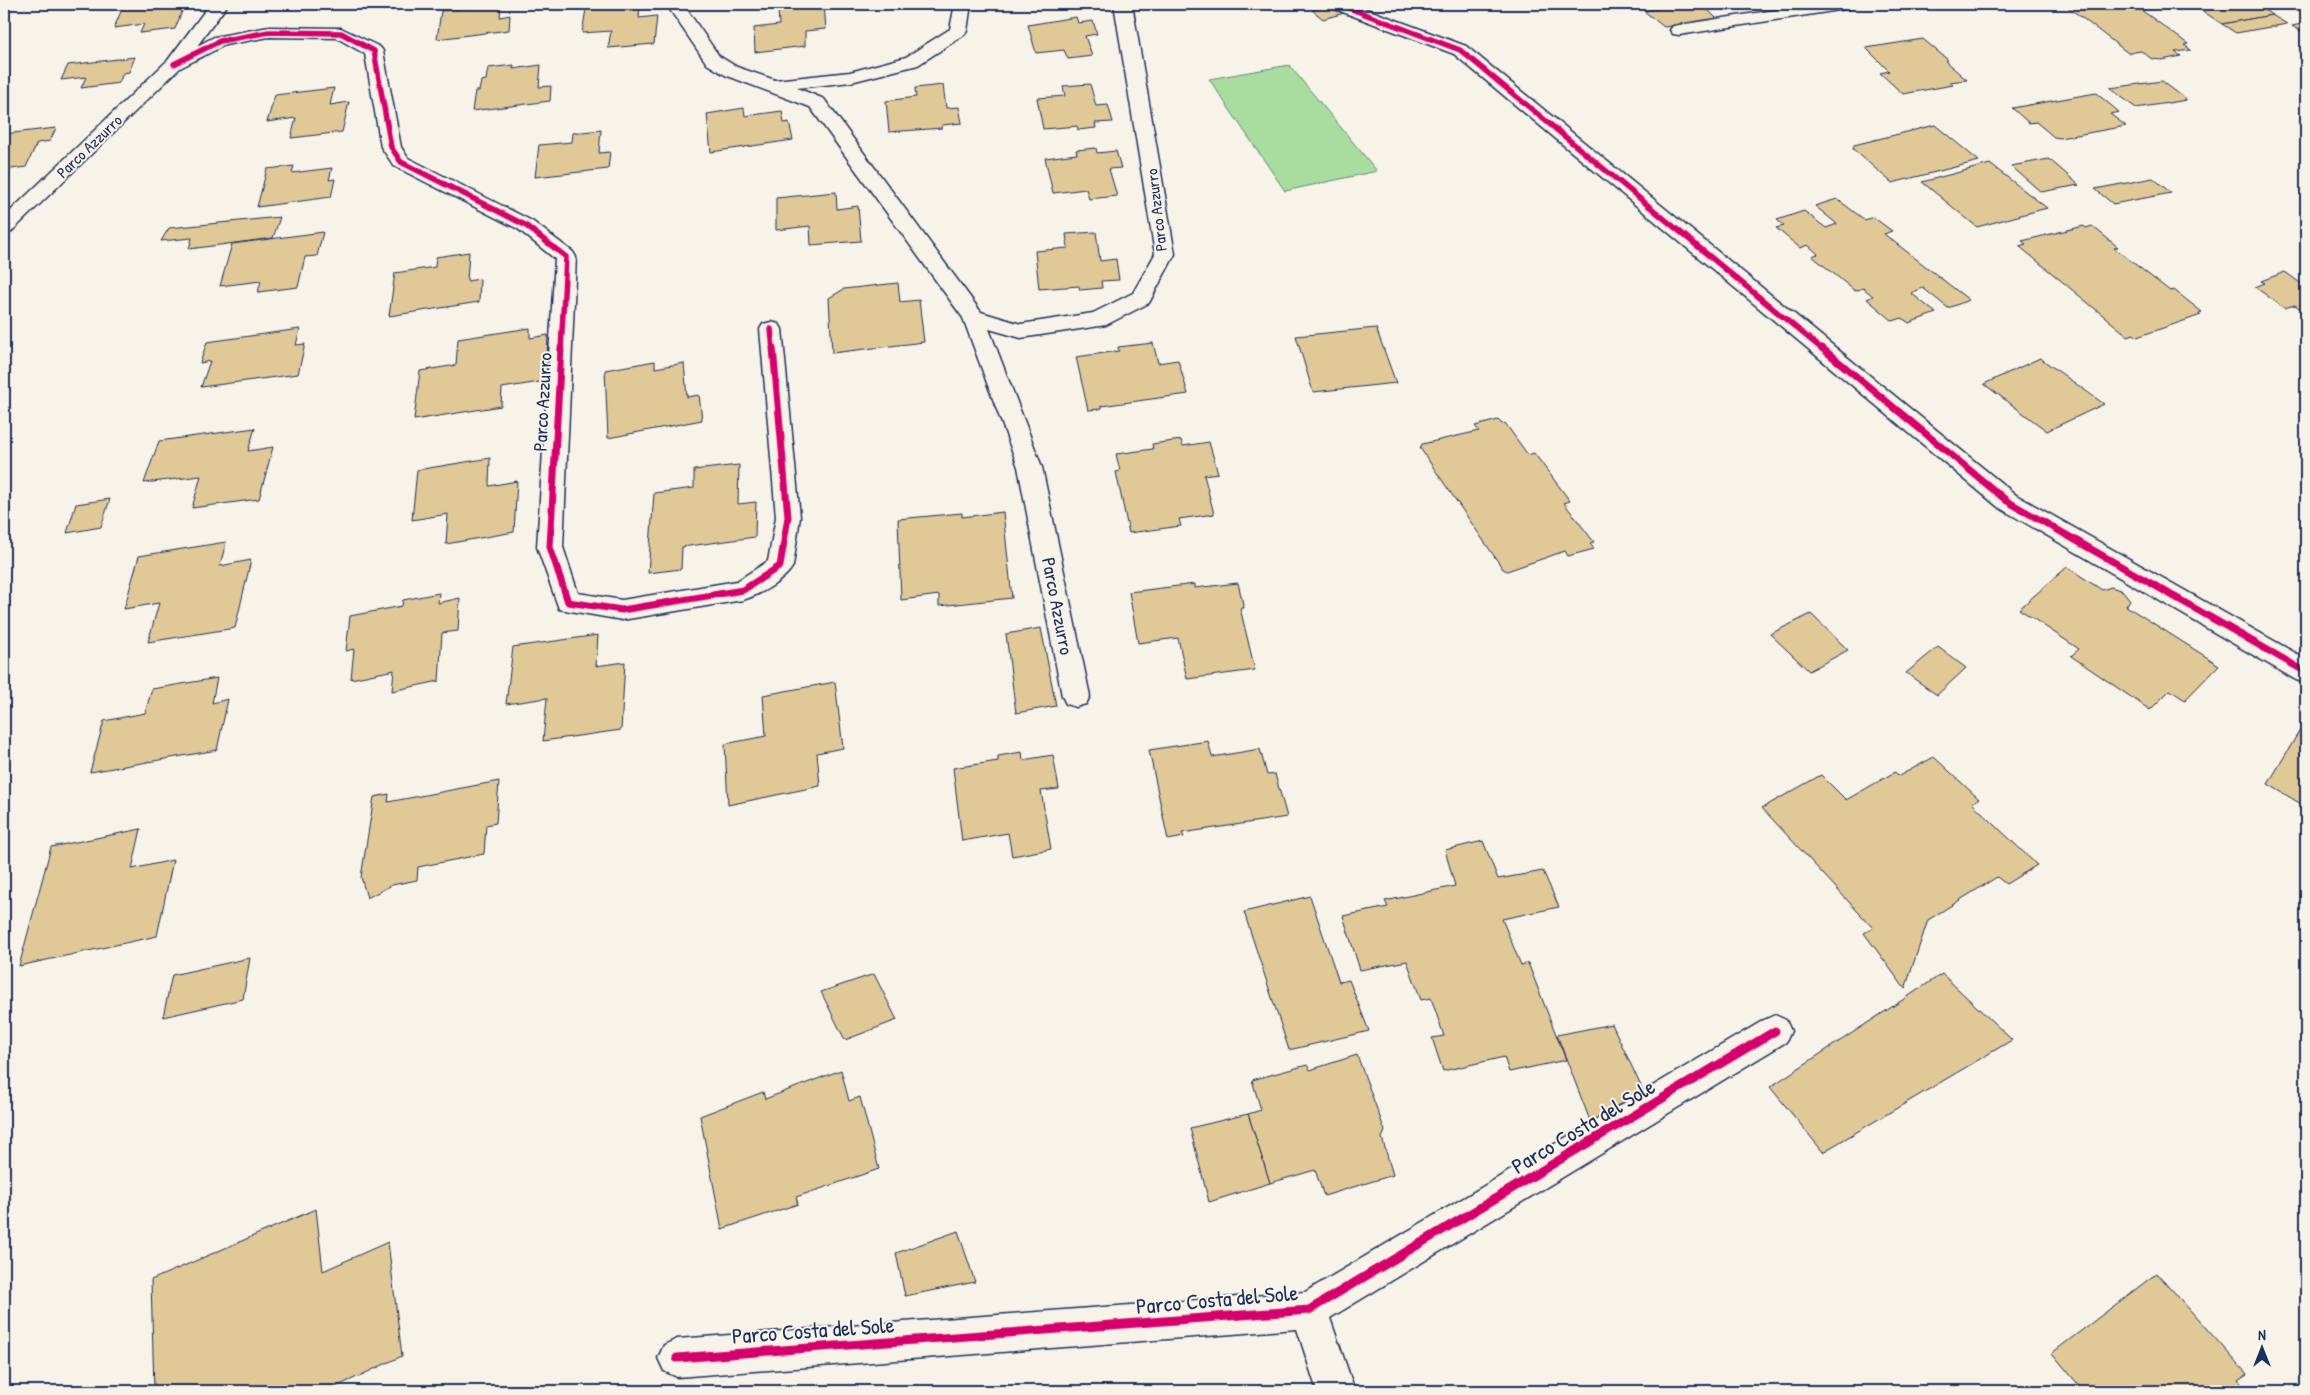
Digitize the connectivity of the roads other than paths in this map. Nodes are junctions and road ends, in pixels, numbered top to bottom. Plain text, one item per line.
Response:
1 (218, 4) edge
2 (675, 4) edge
3 (963, 4) edge
4 (1123, 4) edge
5 (1338, 4) edge
6 (1846, 4) edge
7 (1679, 30) dead end
8 (174, 64) junction
9 (775, 86) junction
10 (4, 228) edge
11 (973, 317) junction
12 (771, 329) dead end
13 (2306, 672) edge
14 (1076, 696) dead end
15 (1775, 1031) dead end
16 (1309, 1310) junction
17 (677, 1358) dead end
18 (1336, 1391) edge

1 - 8 street, Parco Azzurro
2 - 9 street, Parco Azzurro
3 - 9 street, Parco Azzurro
4 - 11 street, Parco Azzurro
5 - 13 street
6 - 7 street
8 - 10 street, Parco Azzurro
8 - 12 street, Parco Azzurro
9 - 11 street, Parco Azzurro
11 - 14 street, Parco Azzurro
15 - 16 street, Parco Costa del Sole
16 - 17 street, Parco Costa del Sole
16 - 18 street, Parco Costa del Sole

